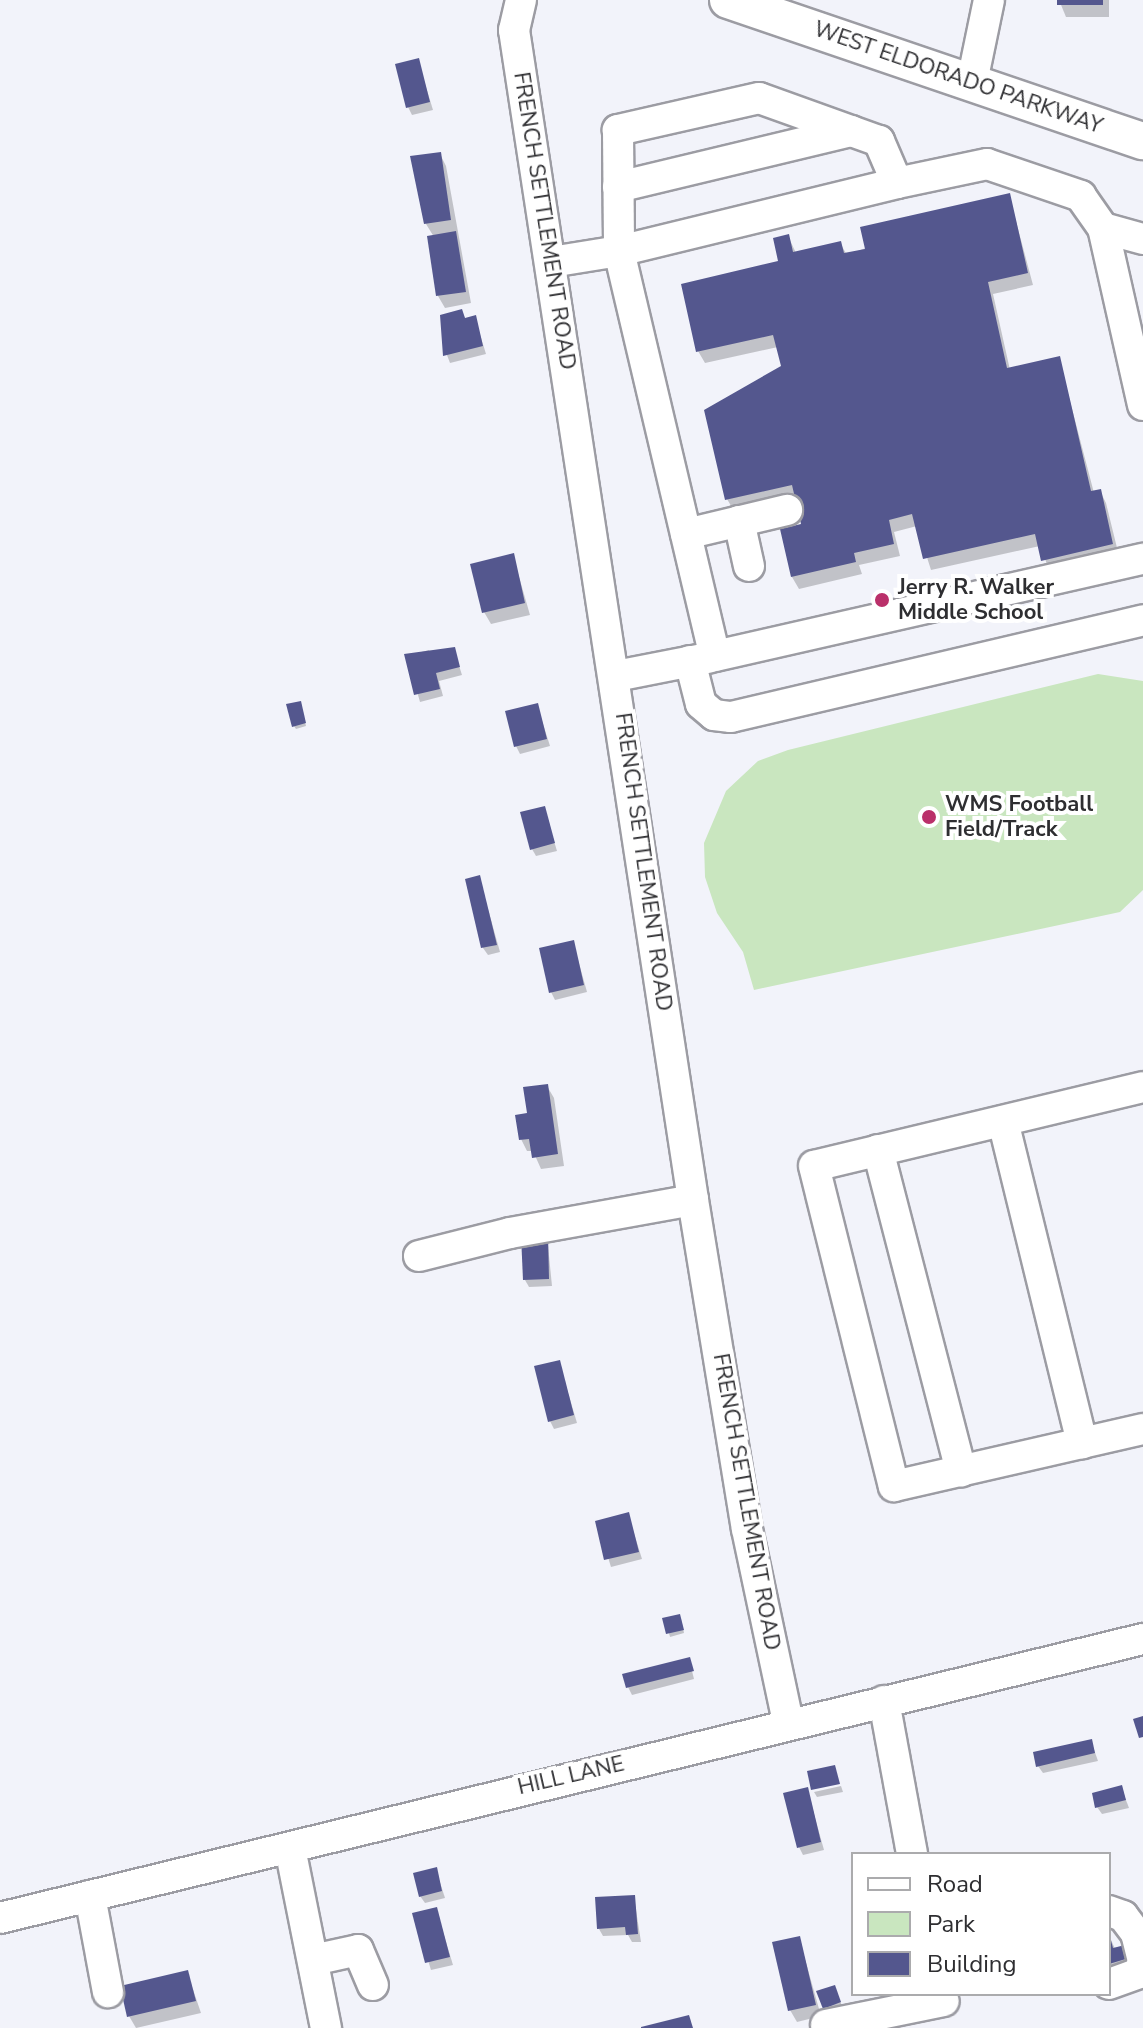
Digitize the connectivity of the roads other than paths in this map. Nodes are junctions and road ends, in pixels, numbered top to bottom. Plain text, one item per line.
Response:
1 (521, 0) edge
2 (728, 0) edge
3 (989, 0) edge
4 (972, 82) junction
5 (851, 131) junction
6 (1143, 141) edge
7 (897, 183) junction
8 (618, 187) junction
9 (1103, 228) junction
10 (1143, 239) edge
11 (619, 251) junction
12 (551, 262) junction
13 (1143, 405) edge
14 (787, 510) dead end
15 (739, 521) junction
16 (686, 534) junction
17 (1143, 559) edge
18 (749, 566) dead end
19 (1143, 620) edge
20 (703, 659) junction
21 (616, 676) junction
22 (1143, 1087) edge
23 (1003, 1121) junction
24 (878, 1150) junction
25 (693, 1200) junction
26 (419, 1256) dead end
27 (1143, 1429) edge
28 (1082, 1443) junction
29 (961, 1471) junction
30 (1143, 1639) edge
31 (884, 1701) junction
32 (788, 1722) junction
33 (290, 1848) junction
34 (912, 1852) edge
35 (90, 1896) junction
36 (1111, 1912) edge
37 (0, 1918) edge
38 (313, 1960) junction
39 (1143, 1962) edge
40 (1111, 1983) edge
41 (373, 1985) dead end
42 (108, 1992) dead end
43 (945, 2008) edge
44 (826, 2025) dead end
45 (326, 2028) edge

1 - 12 street, FRENCH SETTLEMENT ROAD
2 - 4 main road, WEST ELDORADO PARKWAY
3 - 4 street
4 - 6 main road, WEST ELDORADO PARKWAY
5 - 7 street
5 - 8 street
5 - 8 street
7 - 9 street
7 - 11 street
8 - 11 street
9 - 10 street
9 - 13 street
11 - 12 street
11 - 16 street
12 - 21 street, FRENCH SETTLEMENT ROAD
14 - 15 street
15 - 16 street
15 - 18 street
16 - 20 street
17 - 20 street
19 - 20 street
20 - 21 street
21 - 25 street, FRENCH SETTLEMENT ROAD
22 - 23 street
23 - 24 street
23 - 28 street
24 - 29 street
24 - 29 street
25 - 26 street
25 - 32 street, FRENCH SETTLEMENT ROAD
27 - 28 street
28 - 29 street
30 - 31 street, HILL LANE
31 - 32 street, HILL LANE
31 - 34 street
32 - 33 street, HILL LANE
33 - 35 street, HILL LANE
33 - 38 street
35 - 37 street, HILL LANE
35 - 42 street
36 - 39 street
38 - 41 street
38 - 45 street
39 - 40 street
43 - 44 street

